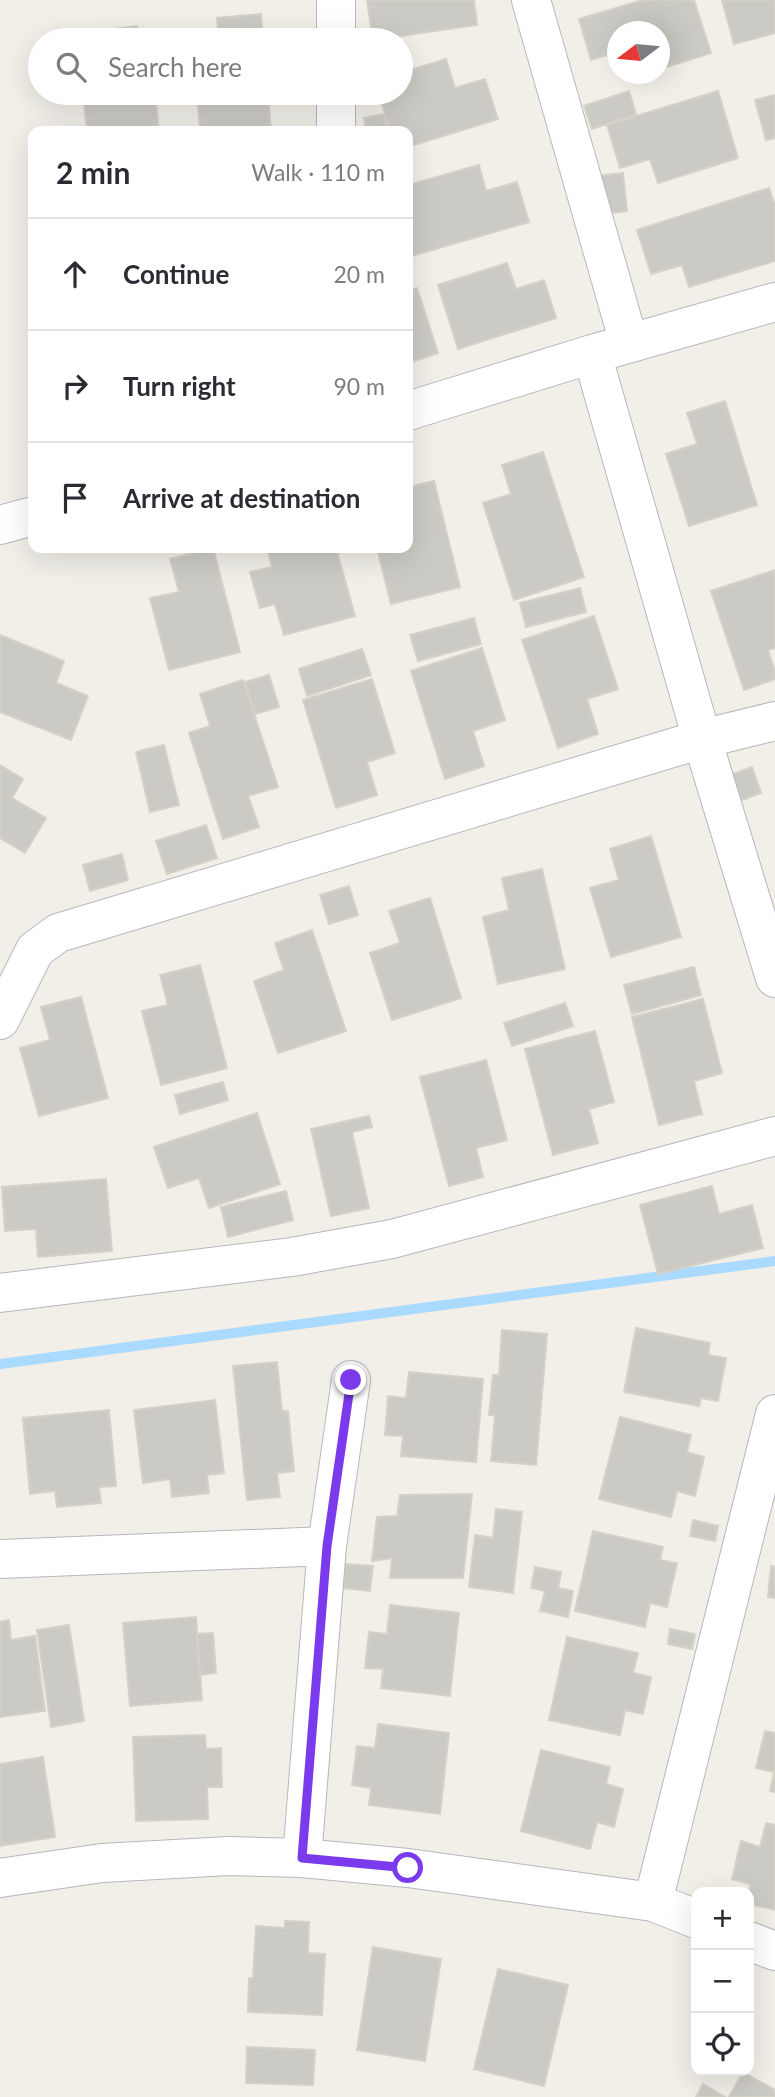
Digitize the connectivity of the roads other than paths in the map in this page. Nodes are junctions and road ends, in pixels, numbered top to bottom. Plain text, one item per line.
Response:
1 (336, 0) edge
2 (531, 0) edge
3 (336, 28) edge
4 (336, 105) edge
5 (336, 126) edge
6 (775, 302) edge
7 (629, 343) junction
8 (592, 354) junction
9 (413, 409) edge
10 (28, 517) edge
11 (0, 525) edge
12 (775, 721) edge
13 (702, 739) junction
14 (775, 978) edge
15 (0, 1020) edge
16 (775, 1136) edge
17 (0, 1293) edge
18 (351, 1380) dead end
19 (775, 1414) edge
20 (327, 1546) junction
21 (0, 1559) edge
22 (302, 1858) junction
23 (0, 1878) edge
24 (653, 1902) junction
25 (691, 1917) edge
26 (754, 1943) edge
27 (775, 1951) edge

1 - 3 street
2 - 7 street
4 - 5 street
6 - 7 street
7 - 8 street
8 - 9 street
8 - 13 street
10 - 11 street
12 - 13 street
13 - 14 street
13 - 15 street
16 - 17 street
18 - 20 street
19 - 24 street
20 - 21 street
20 - 22 street
22 - 23 street
22 - 24 street
24 - 25 street
26 - 27 street

